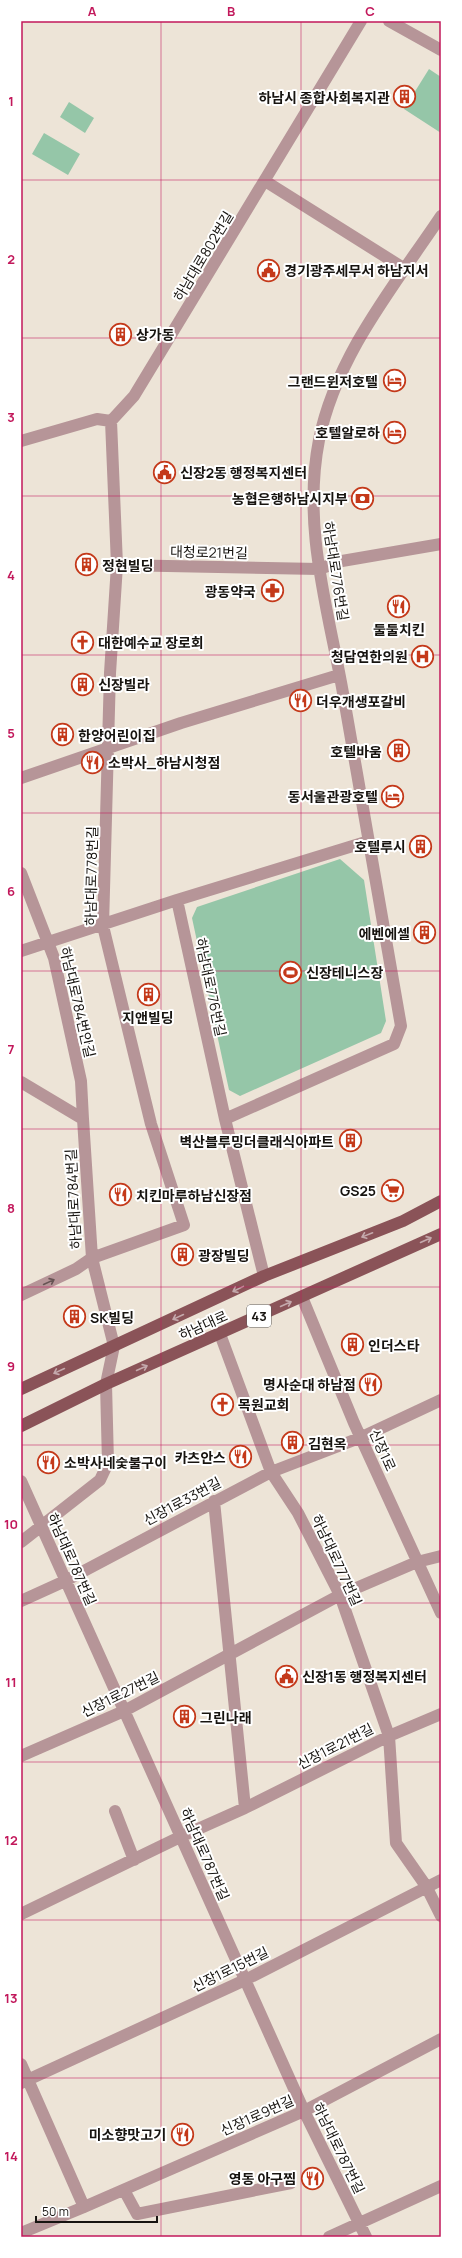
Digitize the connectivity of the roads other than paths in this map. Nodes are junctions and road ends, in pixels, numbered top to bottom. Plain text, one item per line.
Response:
1 (361, 21) edge
2 (389, 21) edge
3 (441, 50) edge
4 (266, 181) junction
5 (441, 216) edge
6 (405, 269) junction
7 (111, 421) junction
8 (21, 441) edge
9 (441, 544) edge
10 (117, 565) junction
11 (319, 569) junction
12 (339, 675) junction
13 (109, 748) junction
14 (21, 778) edge
15 (369, 841) junction
16 (21, 873) edge
17 (177, 900) junction
18 (103, 926) junction
19 (48, 942) junction
20 (21, 951) edge
21 (21, 1082) edge
22 (83, 1119) junction
23 (225, 1119) junction
24 (441, 1192) edge
25 (441, 1202) edge
26 (403, 1220) junction
27 (441, 1234) edge
28 (92, 1258) junction
29 (264, 1276) junction
30 (21, 1295) edge
31 (302, 1297) junction
32 (220, 1334) junction
33 (114, 1346) junction
34 (106, 1384) junction
35 (21, 1388) edge
36 (441, 1400) edge
37 (21, 1426) edge
38 (362, 1437) junction
39 (271, 1472) junction
40 (21, 1481) edge
41 (214, 1501) junction
42 (41, 1527) junction
43 (21, 1542) edge
44 (441, 1556) edge
45 (417, 1562) junction
46 (65, 1581) junction
47 (340, 1595) junction
48 (21, 1601) edge
49 (441, 1613) edge
50 (230, 1655) junction
51 (124, 1711) junction
52 (441, 1714) edge
53 (388, 1736) junction
54 (21, 1756) edge
55 (245, 1808) junction
56 (115, 1811) dead end
57 (180, 1837) junction
58 (134, 1860) junction
59 (441, 1880) edge
60 (426, 1886) junction
61 (21, 1914) edge
62 (441, 1916) edge
63 (245, 1980) junction
64 (441, 2039) edge
65 (21, 2064) edge
66 (25, 2082) edge
67 (304, 2111) junction
68 (291, 2183) dead end
69 (441, 2186) edge
70 (124, 2190) junction
71 (84, 2207) junction
72 (358, 2222) junction
73 (24, 2231) edge
74 (329, 2237) edge
75 (366, 2237) edge

1 - 4 street, 하남대로802번길
2 - 3 street
4 - 6 street
4 - 7 street, 하남대로802번길
5 - 6 street, 하남대로776번길
6 - 11 street, 하남대로776번길
7 - 8 street
7 - 10 street
9 - 11 street, 대청로21번길
10 - 11 street, 대청로21번길
10 - 13 street, 하남대로778번길
11 - 12 street, 하남대로776번길
12 - 13 street
12 - 15 street, 하남대로776번길
13 - 14 street
13 - 18 street, 하남대로778번길
15 - 17 street
15 - 23 street, 하남대로776번길
16 - 19 street, 하남대로784번안길
17 - 18 street
17 - 23 street, 하남대로776번길
18 - 19 street
18 - 28 street, 하남대로778번길
19 - 20 street
19 - 22 street, 하남대로784번안길
21 - 22 street
22 - 28 street, 하남대로784번길
23 - 29 street, 하남대로776번길
24 - 26 main road
25 - 26 main road, 하남대로 / 43
26 -> 29 main road, 하남대로 / 43
31 -> 27 main road, 하남대로 / 43
30 -> 28 street
28 - 33 street, 하남대로784번길
29 -> 33 main road, 하남대로 / 43
32 -> 31 main road, 하남대로 / 43
31 - 38 street, 신장1로
34 -> 32 main road, 하남대로 / 43
32 - 39 street, 하남대로777번길
33 - 34 street
33 -> 35 main road, 하남대로 / 43
34 - 37 main road, 하남대로 / 43
34 - 42 street
36 - 38 street, 신장1로33번길
38 - 39 street, 신장1로33번길
38 - 45 street, 신장1로
39 - 41 street, 신장1로33번길
39 - 47 street, 하남대로777번길
40 - 42 street, 하남대로787번길
41 - 46 street, 신장1로33번길
41 - 50 street
42 - 43 street
42 - 46 street, 하남대로787번길
44 - 45 street, 신장1로27번길
45 - 47 street, 신장1로27번길
45 - 49 street, 신장1로
46 - 48 street, 신장1로33번길
46 - 51 street, 하남대로787번길
47 - 50 street, 신장1로27번길
47 - 53 street, 하남대로777번길
50 - 51 street, 신장1로27번길
50 - 55 street
51 - 54 street, 신장1로27번길
51 - 57 street, 하남대로787번길
52 - 53 street, 신장1로21번길
53 - 55 street, 신장1로21번길
53 - 60 street, 하남대로777번길
55 - 57 street, 신장1로21번길
56 - 58 street
57 - 58 street, 신장1로21번길
57 - 63 street, 하남대로787번길
58 - 61 street, 신장1로21번길
59 - 60 street, 신장1로15번길
60 - 62 street, 하남대로777번길
60 - 63 street, 신장1로15번길
63 - 66 street, 신장1로15번길
63 - 67 street, 하남대로787번길
64 - 67 street, 신장1로9번길
65 - 66 street
66 - 71 street
67 - 70 street, 신장1로9번길
67 - 72 street, 하남대로787번길
68 - 70 street
69 - 72 street
70 - 71 street, 신장1로9번길
71 - 73 street, 신장1로9번길
72 - 74 street
72 - 75 street, 하남대로787번길

